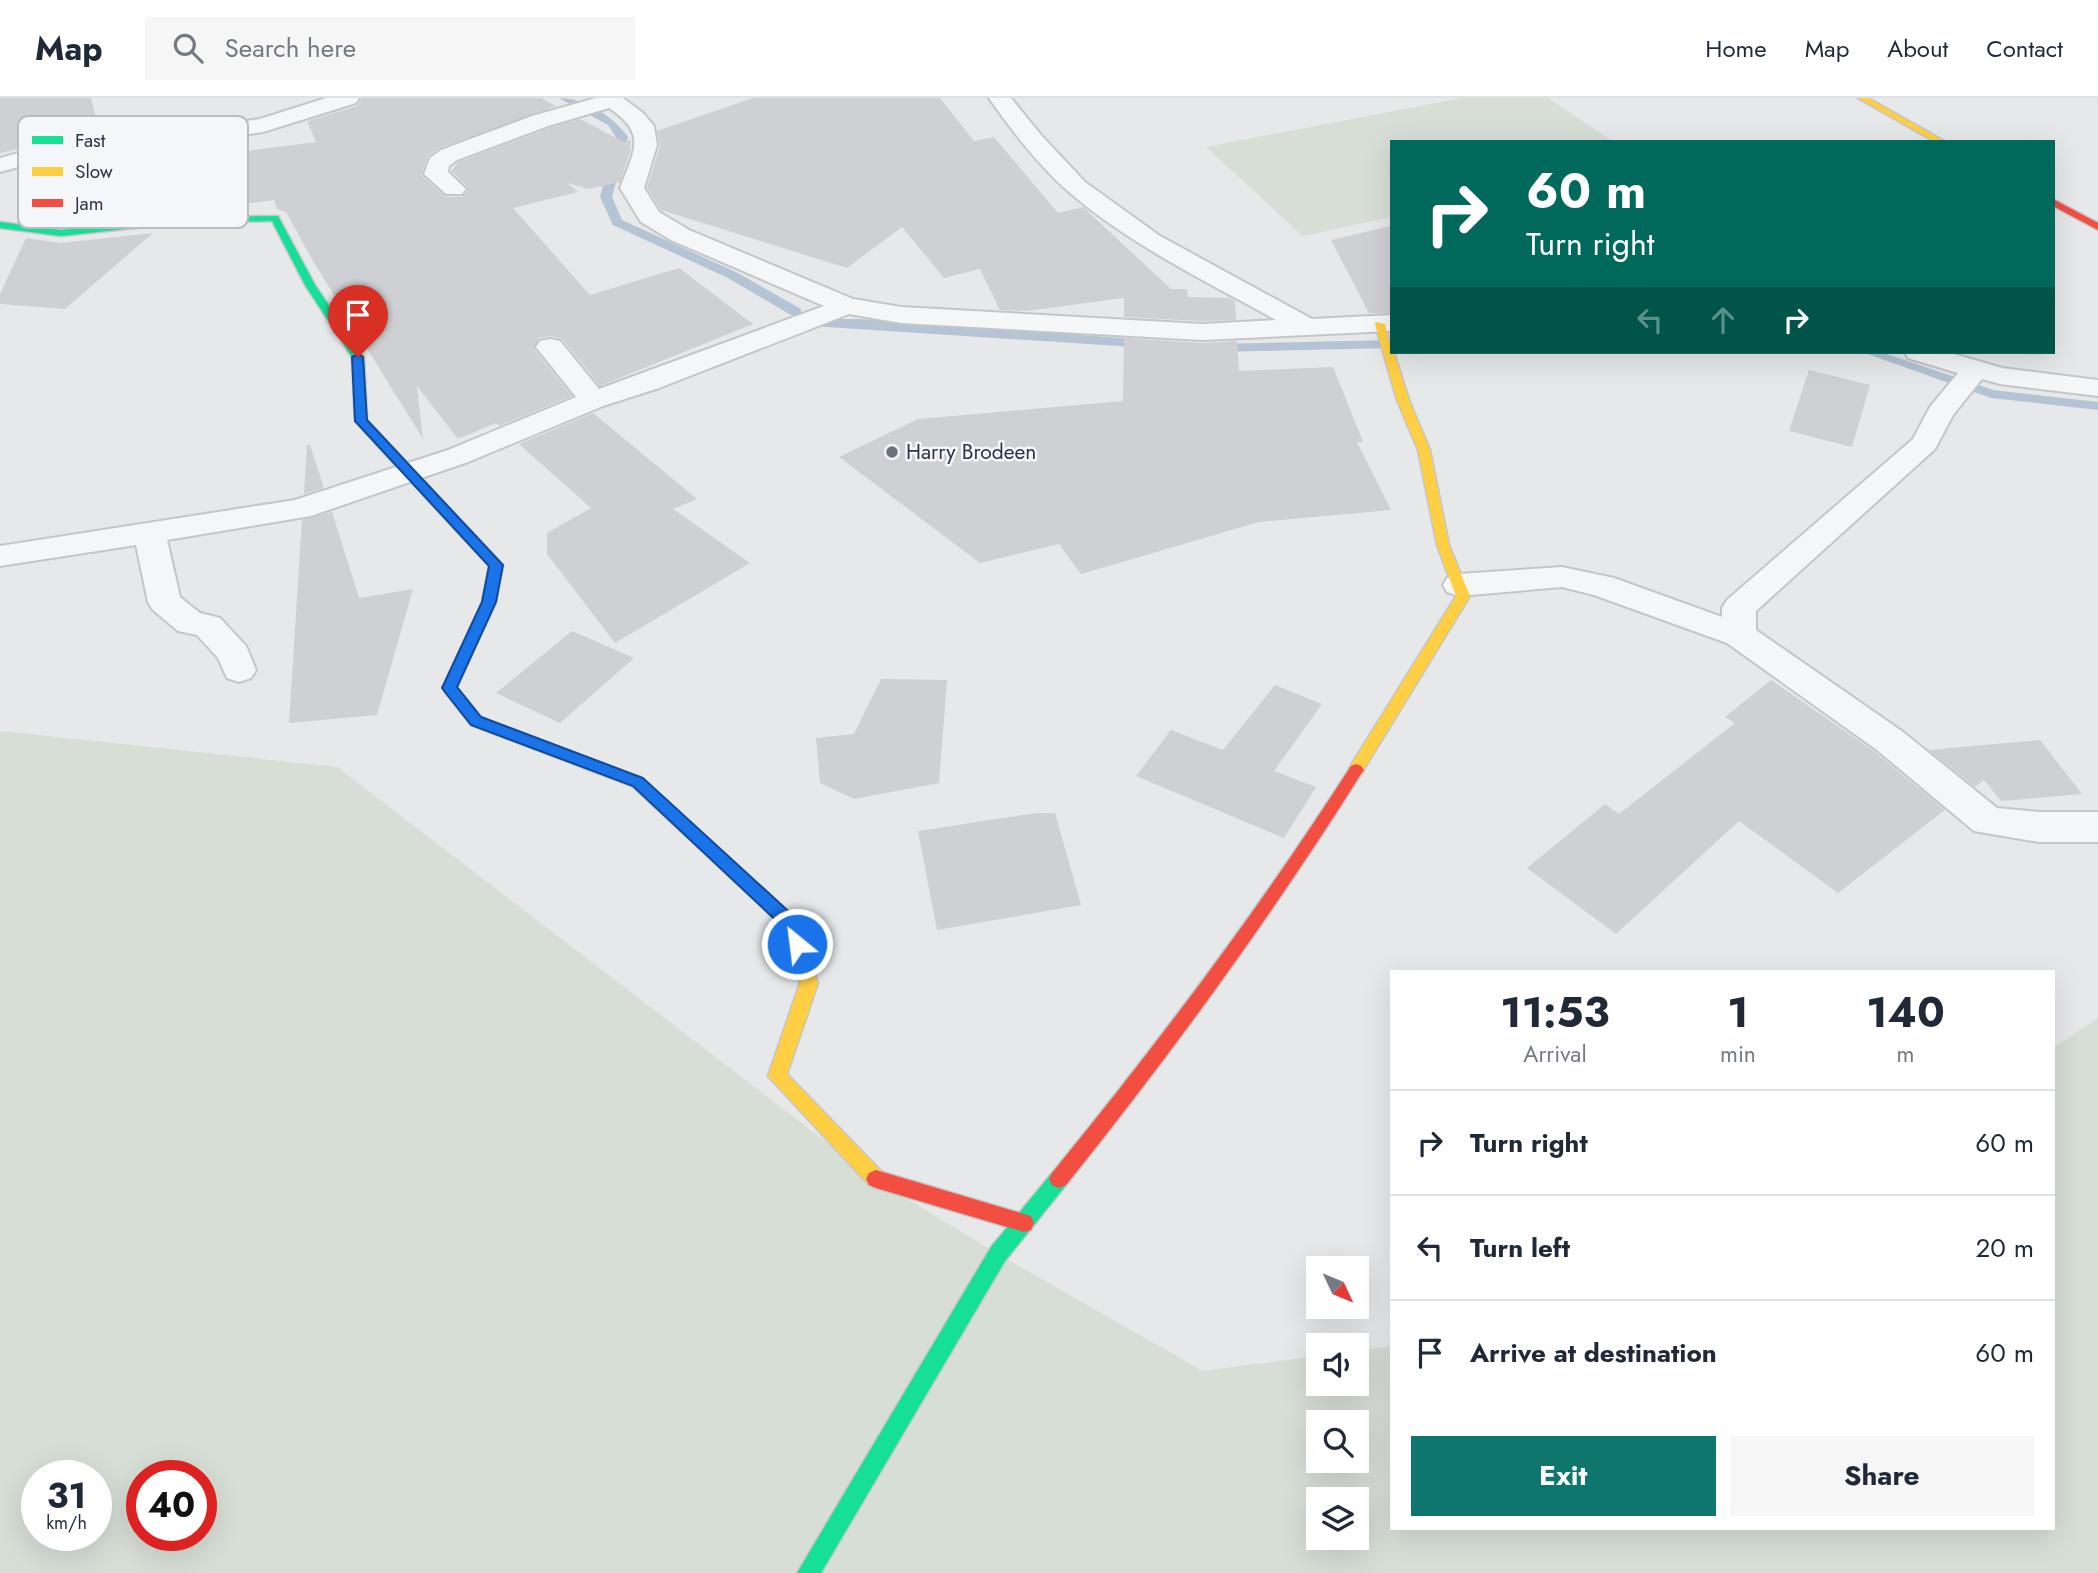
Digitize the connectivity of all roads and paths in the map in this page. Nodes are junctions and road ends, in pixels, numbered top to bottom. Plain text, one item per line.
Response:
1 (348, 98) edge
2 (1000, 98) edge
3 (1861, 98) edge
4 (604, 101) edge
5 (248, 127) edge
6 (1938, 140) edge
7 (18, 160) edge
8 (0, 165) edge
9 (454, 189) dead end
10 (2055, 203) edge
11 (248, 219) edge
12 (0, 225) edge
13 (18, 227) edge
14 (2098, 227) edge
15 (23, 228) edge
16 (107, 228) edge
17 (847, 306) junction
18 (1307, 327) junction
19 (1386, 329) edge
20 (550, 347) dead end
21 (1390, 353) edge
22 (1390, 354) edge
23 (1924, 354) edge
24 (1975, 370) junction
25 (2098, 388) edge
26 (593, 400) junction
27 (408, 473) junction
28 (149, 533) junction
29 (0, 556) edge
30 (1459, 585) junction
31 (1739, 635) junction
32 (239, 670) dead end
33 (2098, 827) edge
34 (1024, 1223) junction
35 (808, 1573) edge

1 - 5 street
2 - 18 street
3 - 6 street
4 - 9 street
4 - 17 street
7 - 8 street
10 - 14 street
11 - 27 street
12 - 13 street
15 - 16 street
17 - 18 street
17 - 26 street
18 - 19 street
19 - 21 street
20 - 26 street
22 - 30 street
23 - 24 street
24 - 25 street
24 - 31 street
26 - 27 street
27 - 28 street
27 - 34 street
28 - 29 street
28 - 32 street
30 - 31 street
30 - 34 street
31 - 33 street
34 - 35 street

